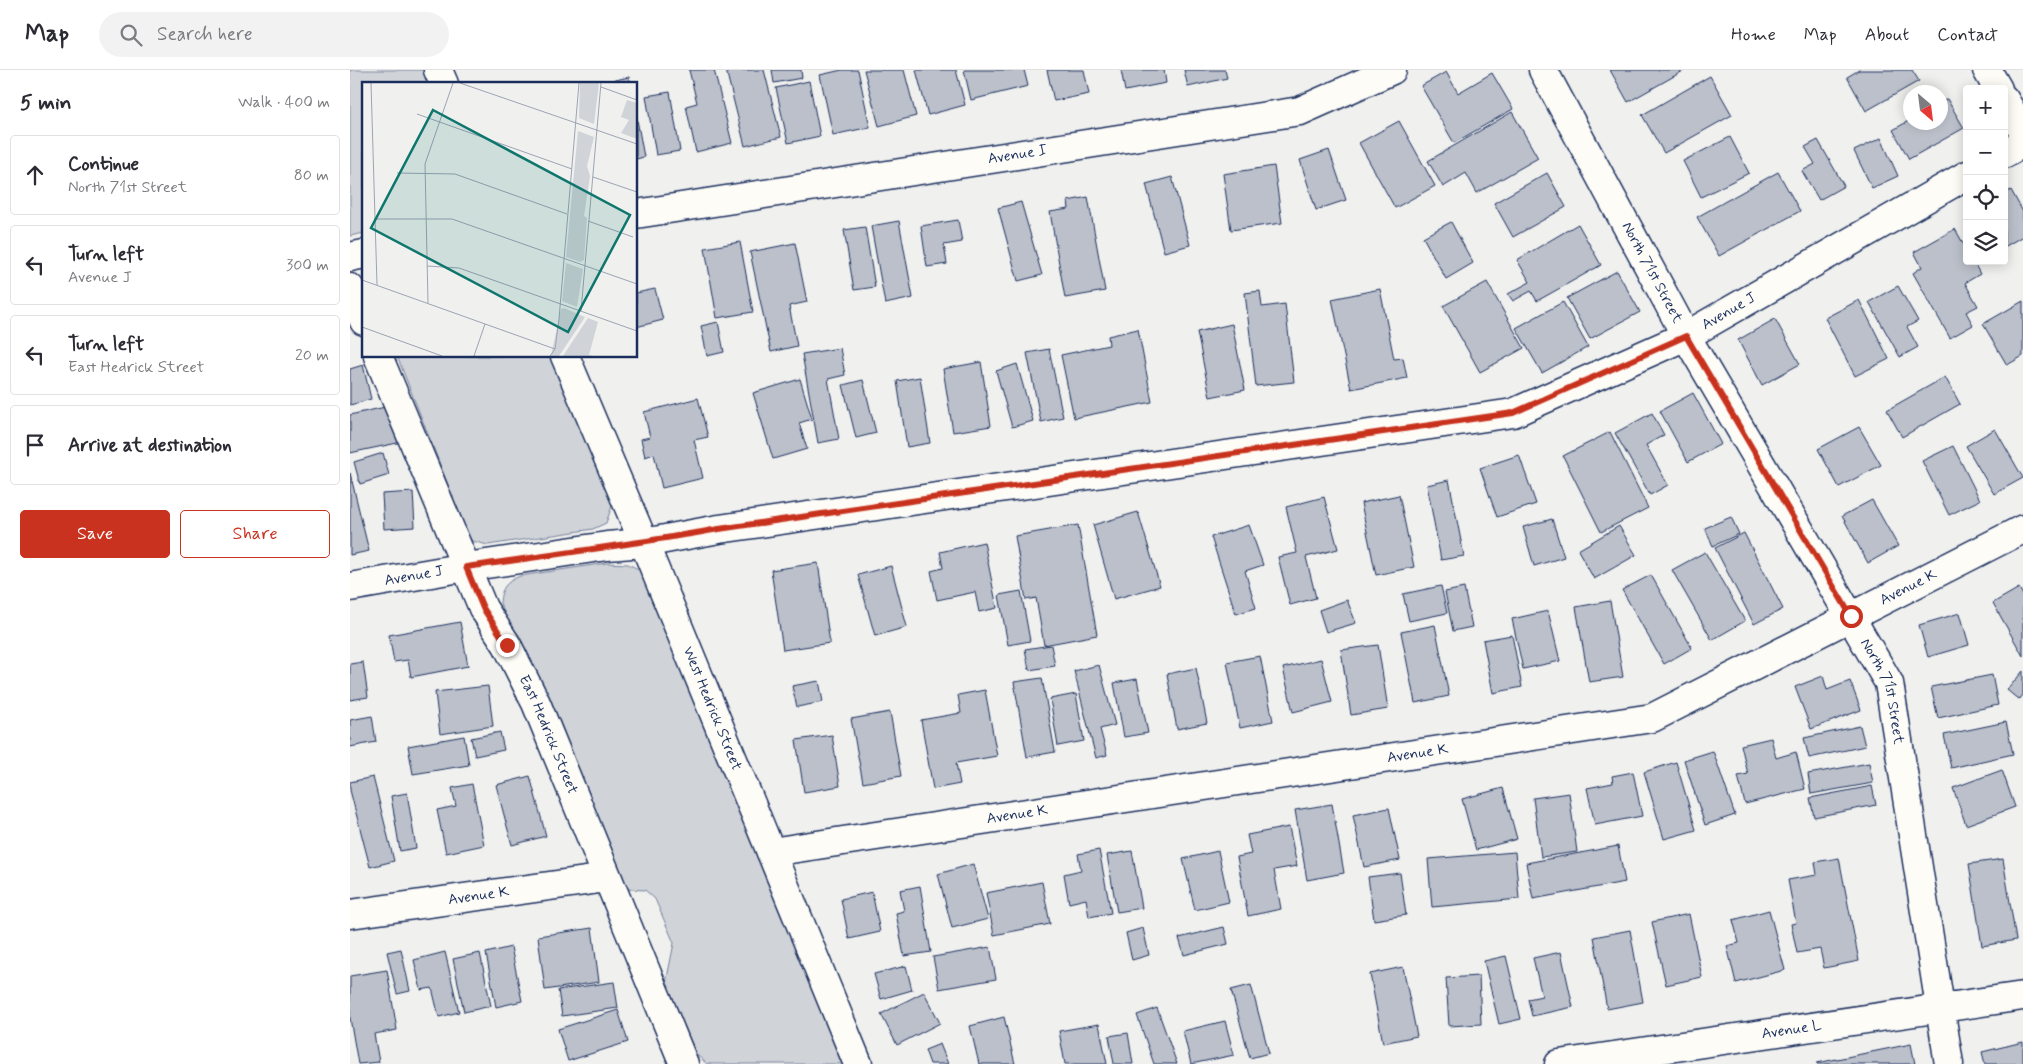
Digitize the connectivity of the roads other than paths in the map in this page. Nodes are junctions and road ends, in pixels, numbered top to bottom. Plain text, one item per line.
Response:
1 (438, 70) edge
2 (1392, 70) edge
3 (1543, 70) edge
4 (1987, 70) edge
5 (443, 82) edge
6 (1996, 85) edge
7 (2008, 106) edge
8 (2023, 131) edge
9 (2023, 143) edge
10 (2008, 152) edge
11 (1963, 177) edge
12 (638, 214) edge
13 (350, 288) edge
14 (362, 317) edge
15 (1686, 336) junction
16 (379, 358) edge
17 (566, 358) edge
18 (2023, 529) edge
19 (644, 543) junction
20 (466, 567) junction
21 (350, 587) edge
22 (1851, 616) junction
23 (771, 852) junction
24 (607, 878) junction
25 (350, 914) edge
26 (2023, 996) edge
27 (1941, 1007) junction
28 (684, 1064) edge
29 (858, 1064) edge
30 (1559, 1064) edge
31 (1949, 1064) edge

1 - 5 street
2 - 12 street, Avenue I
3 - 15 street, North 71st Street
4 - 6 street
7 - 8 street
9 - 10 street
11 - 15 street, Avenue J
13 - 14 street
15 - 19 street, Avenue J
15 - 22 street, North 71st Street
16 - 20 street, East Hedrick Street
17 - 19 street, West Hedrick Street
18 - 22 street, Avenue K
19 - 20 street, Avenue J
19 - 23 street, West Hedrick Street
20 - 21 street, Avenue J
20 - 24 street, East Hedrick Street
22 - 23 street, Avenue K
22 - 27 street, North 71st Street
23 - 29 street, West Hedrick Street
24 - 25 street, Avenue K
24 - 28 street, East Hedrick Street
26 - 27 street, Avenue L
27 - 30 street, Avenue L
27 - 31 street, North 71st Street

